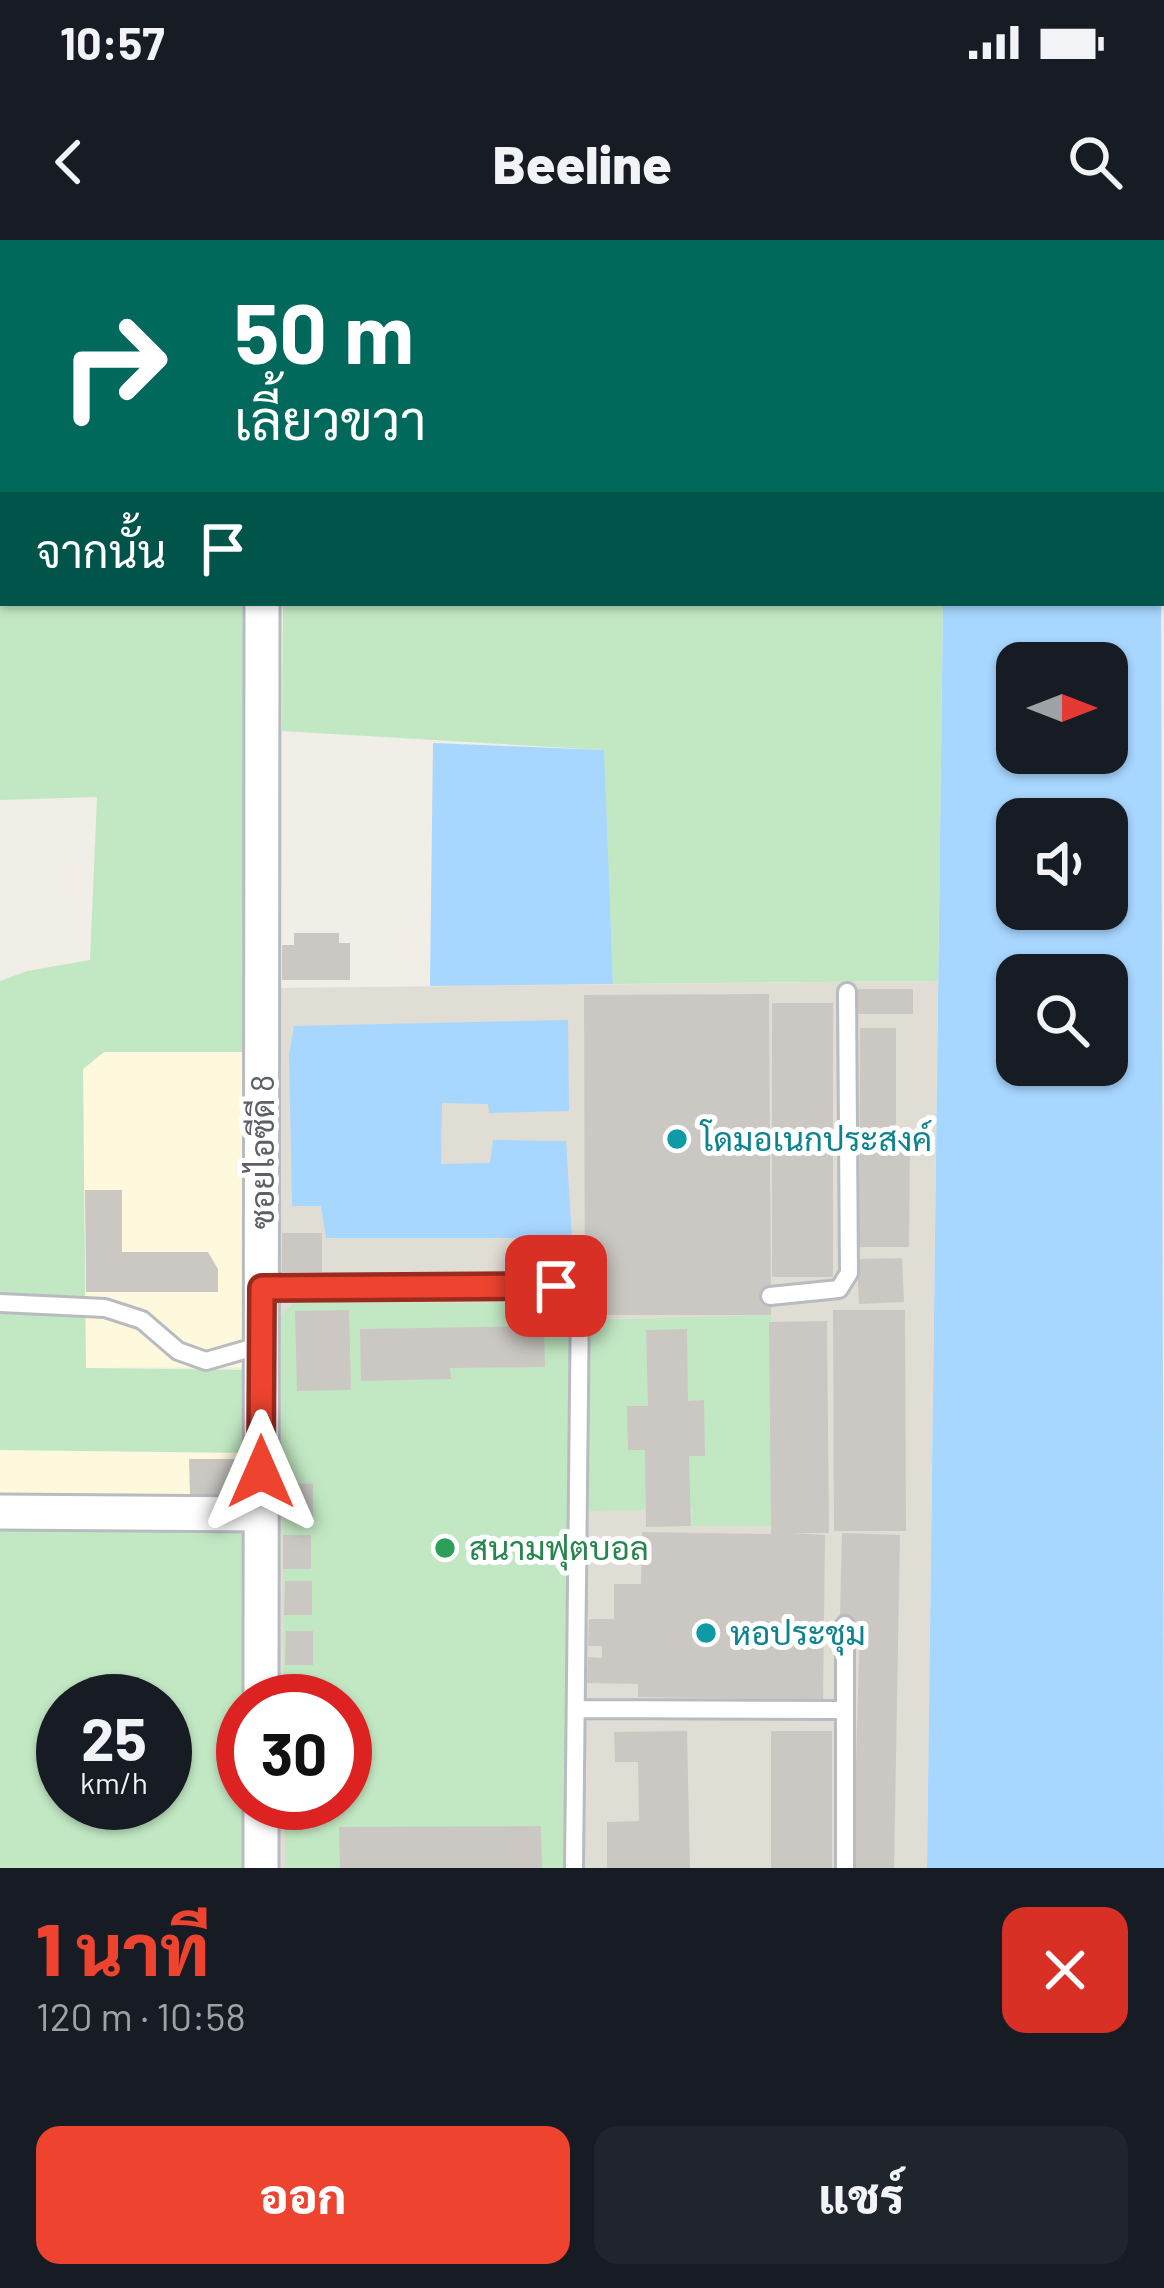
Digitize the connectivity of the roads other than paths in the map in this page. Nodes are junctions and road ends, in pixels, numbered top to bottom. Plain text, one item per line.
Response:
1 (262, 606) edge
2 (847, 992) dead end
3 (262, 1288) junction
4 (770, 1296) dead end
5 (0, 1303) edge
6 (262, 1346) junction
7 (0, 1512) edge
8 (261, 1514) junction
9 (845, 1625) dead end
10 (261, 1674) edge
11 (578, 1709) junction
12 (845, 1710) junction
13 (261, 1830) edge
14 (261, 1868) edge
15 (574, 1868) edge
16 (845, 1868) edge

1 - 3 street, ซอยไอซีดี 8
2 - 4 lane
3 - 6 street, ซอยไอซีดี 8
3 - 11 lane
5 - 6 lane
6 - 8 street, ซอยไอซีดี 8
7 - 8 street
8 - 10 street, ซอยไอซีดี 8
9 - 12 lane
11 - 12 lane
11 - 15 lane
12 - 16 lane
13 - 14 street

